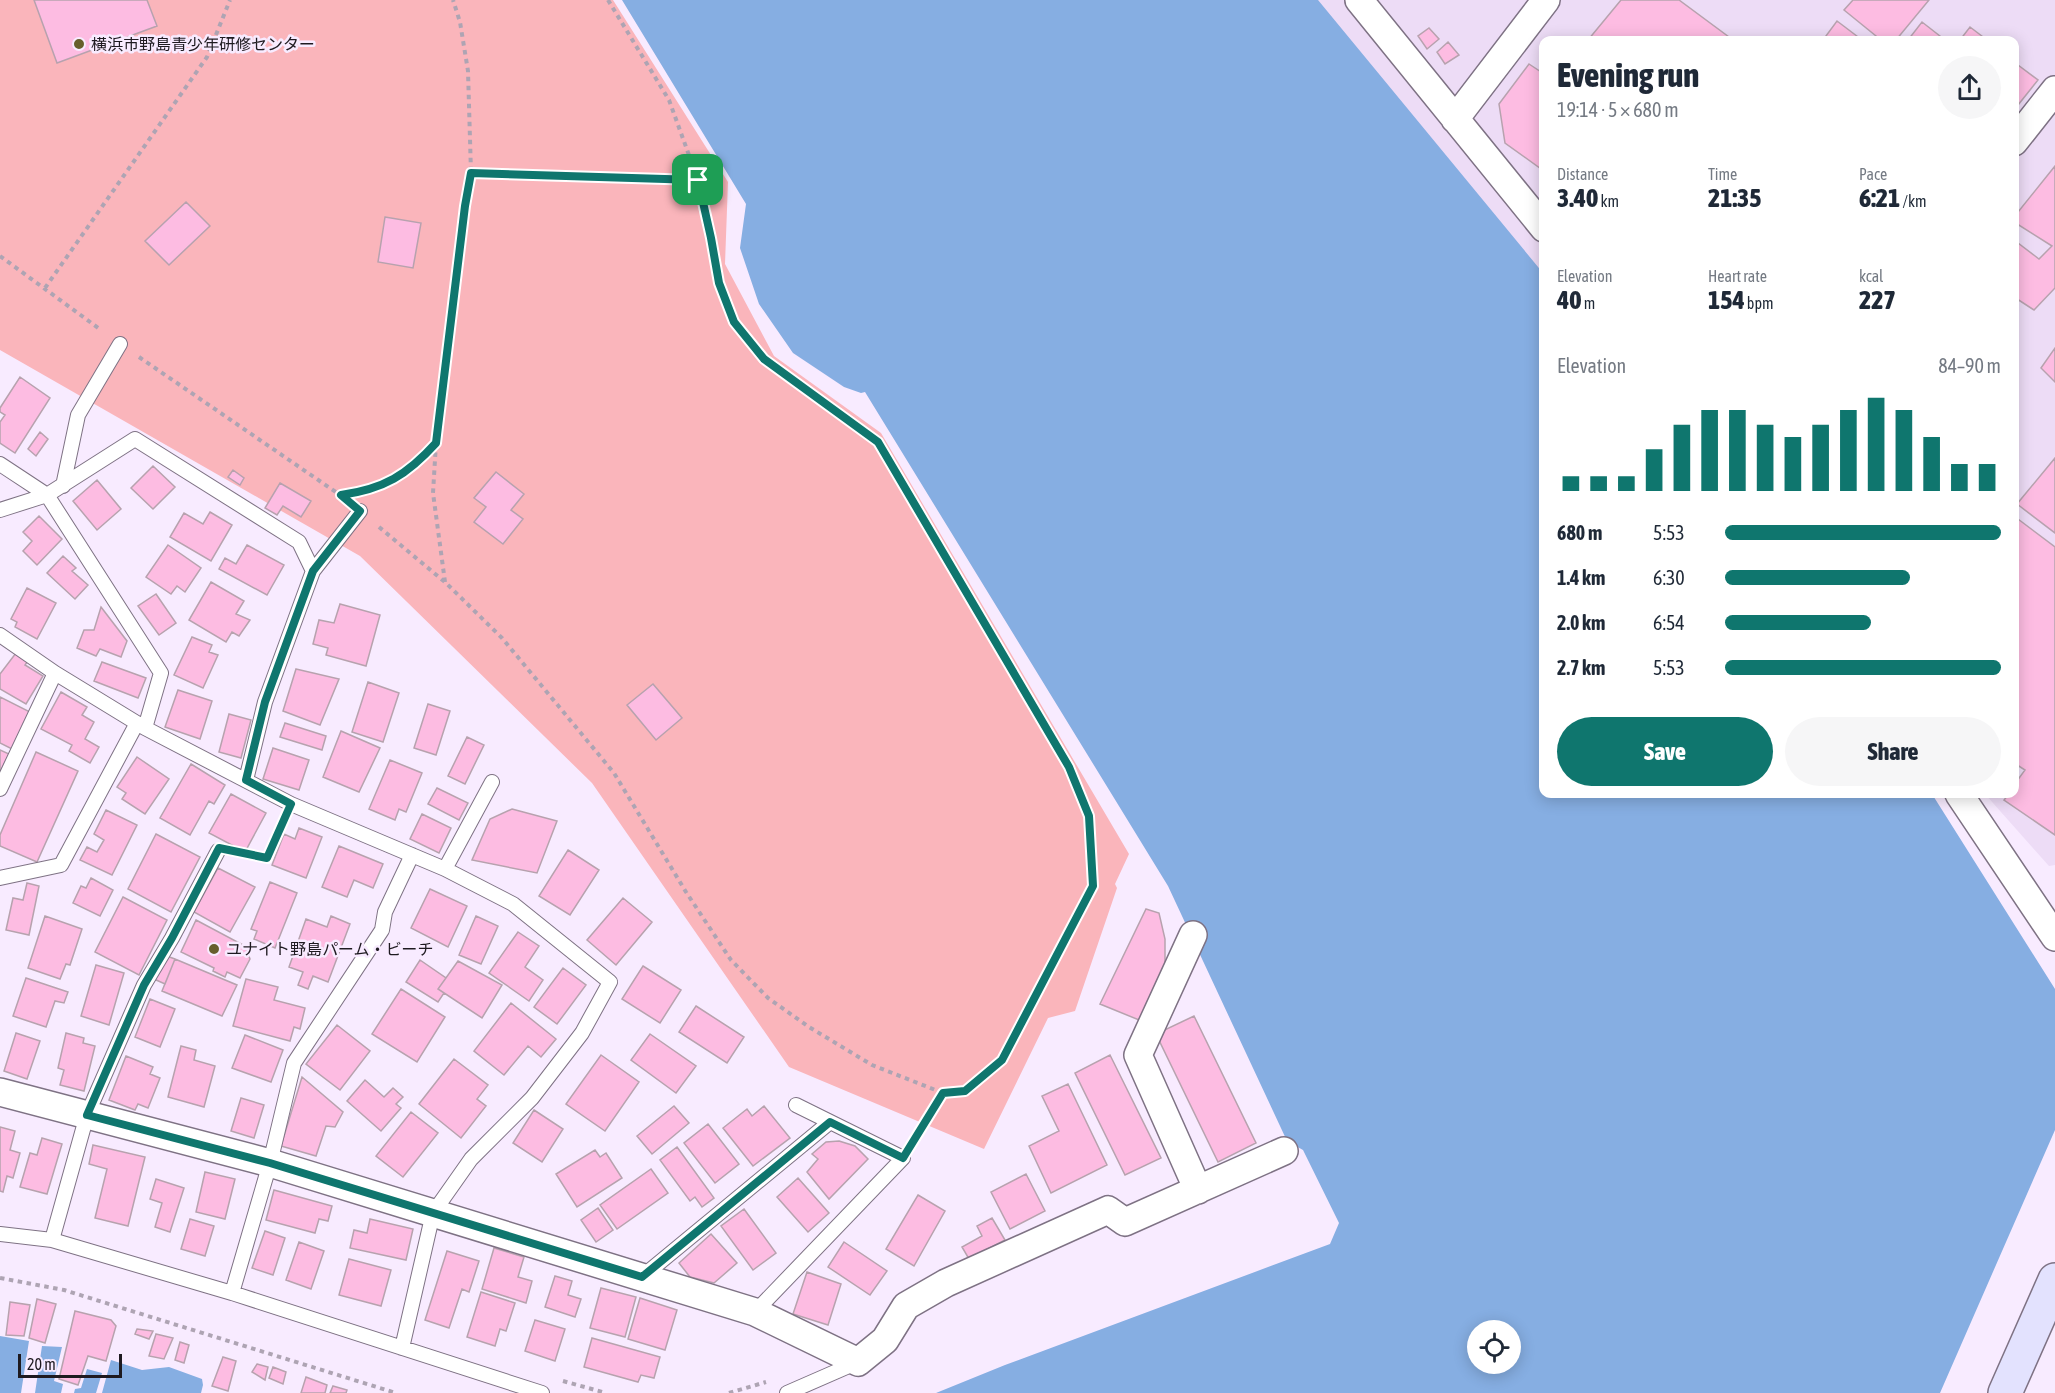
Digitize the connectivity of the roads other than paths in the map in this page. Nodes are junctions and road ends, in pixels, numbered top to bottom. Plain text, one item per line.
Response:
1 (1359, 0) edge
2 (1546, 0) edge
3 (2055, 90) edge
4 (1455, 119) junction
5 (2019, 136) edge
6 (1539, 222) edge
7 (120, 344) road end
8 (0, 464) edge
9 (63, 486) junction
10 (47, 495) junction
11 (0, 510) edge
12 (360, 511) road end
13 (313, 571) junction
14 (0, 635) edge
15 (55, 673) junction
16 (141, 726) junction
17 (246, 780) junction
18 (492, 782) dead end
19 (0, 789) edge
20 (1962, 798) edge
21 (218, 851) road end
22 (412, 855) junction
23 (445, 869) junction
24 (0, 878) edge
25 (1193, 935) dead end
26 (2055, 936) edge
27 (0, 1092) edge
28 (796, 1105) dead end
29 (87, 1115) junction
30 (830, 1122) junction
31 (1284, 1151) dead end
32 (270, 1163) junction
33 (1198, 1190) junction
34 (433, 1213) junction
35 (0, 1234) edge
36 (52, 1240) junction
37 (642, 1277) junction
38 (2055, 1280) edge
39 (232, 1293) junction
40 (755, 1312) junction
41 (402, 1348) junction
42 (858, 1362) junction
43 (542, 1393) edge
44 (787, 1393) edge
45 (2005, 1393) edge

1 - 4 street
2 - 4 street
3 - 5 street
4 - 6 street
7 - 9 lane
8 - 10 lane
9 - 10 lane
9 - 13 lane
10 - 11 lane
10 - 16 lane
12 - 13 lane
13 - 17 lane
14 - 15 lane
15 - 16 lane
15 - 19 lane
16 - 17 lane
16 - 24 lane
17 - 22 lane
18 - 23 lane
20 - 26 street
21 - 29 lane
22 - 23 lane
22 - 32 lane
23 - 34 lane
25 - 33 street
27 - 29 street
28 - 30 lane
29 - 32 street
29 - 36 lane
30 - 37 lane
30 - 40 lane
31 - 33 street
32 - 34 street
32 - 39 lane
33 - 42 street
34 - 37 street
34 - 41 lane
35 - 36 lane
36 - 39 lane
37 - 40 street
38 - 45 street
39 - 41 lane
40 - 42 street
41 - 43 lane
42 - 44 lane

